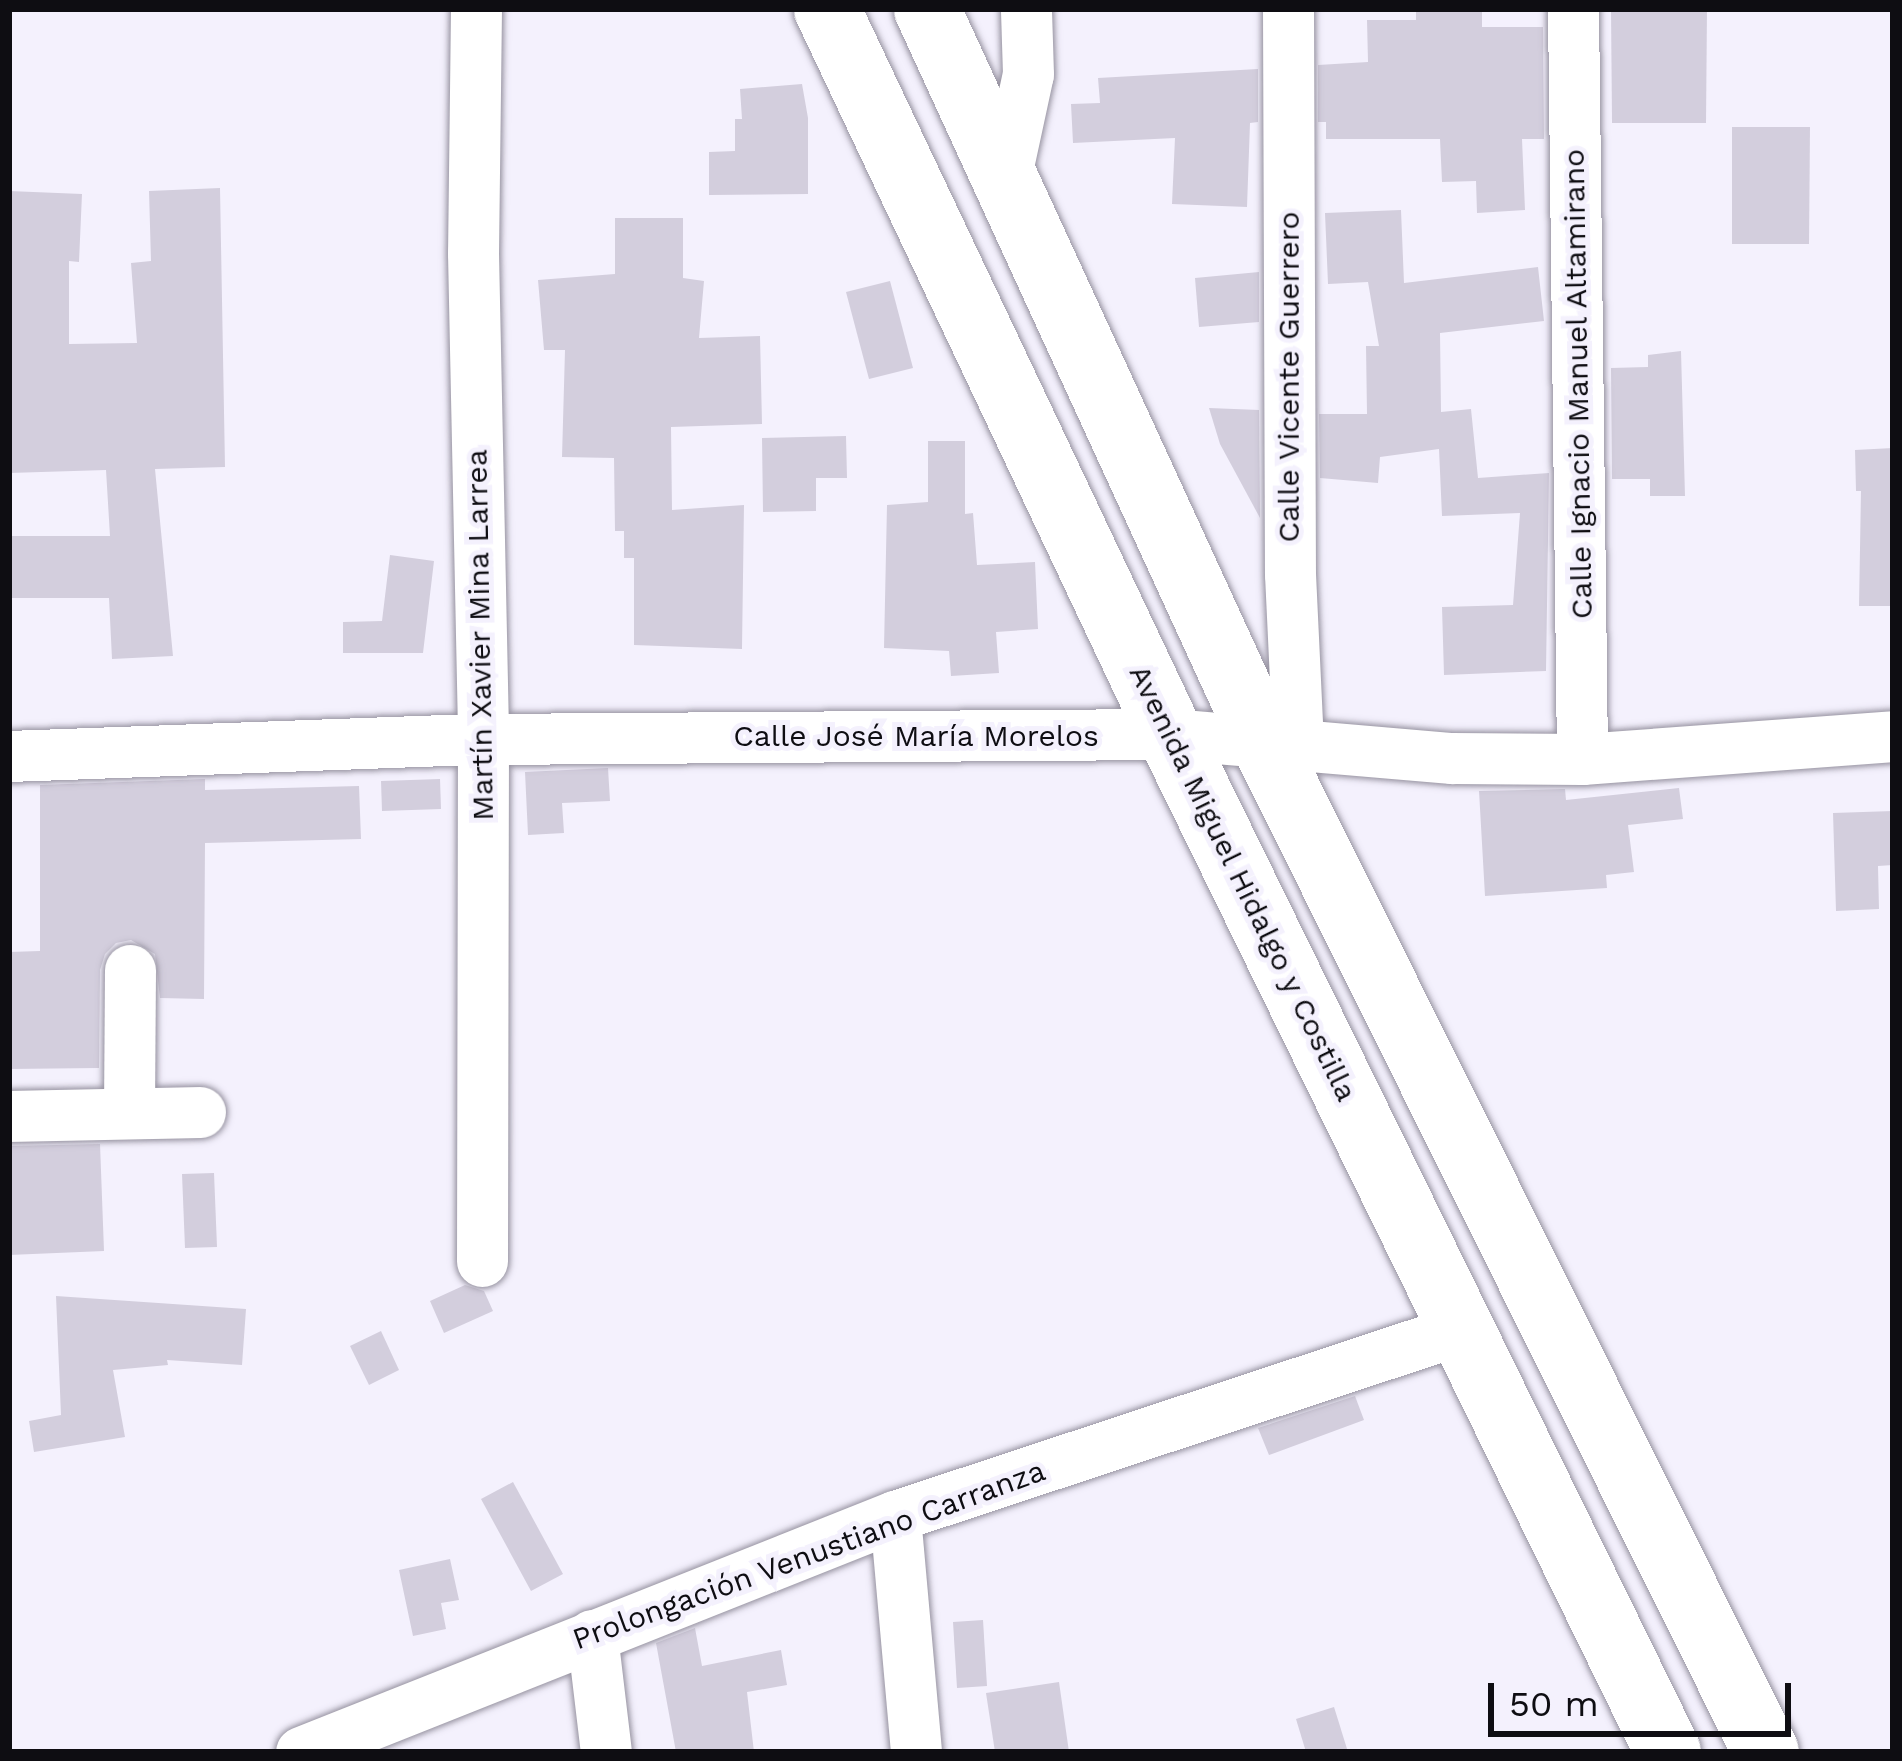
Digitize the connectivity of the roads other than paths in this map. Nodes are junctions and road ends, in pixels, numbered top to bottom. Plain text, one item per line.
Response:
1 (476, 9) edge
2 (827, 9) edge
3 (928, 9) edge
4 (1026, 9) edge
5 (1288, 9) edge
6 (1573, 9) edge
7 (1005, 181) junction
8 (1169, 734) junction
9 (1893, 736) edge
10 (483, 739) junction
11 (1281, 743) junction
12 (9, 756) edge
13 (1582, 759) junction
14 (130, 970) dead end
15 (129, 1112) junction
16 (200, 1112) dead end
17 (9, 1116) edge
18 (482, 1261) dead end
19 (1461, 1329) junction
20 (895, 1516) junction
21 (592, 1635) junction
22 (301, 1752) edge
23 (606, 1752) edge
24 (916, 1752) edge
25 (1668, 1752) edge
26 (1766, 1752) edge

1 - 10 street, Martín Xavier Mina Larrea
2 - 8 main road, Avenida Miguel Hidalgo y Costilla
3 - 7 main road
4 - 7 street
5 - 11 street, Calle Vicente Guerrero
6 - 13 street, Calle Ignacio Manuel Altamirano
7 - 11 main road
8 - 10 street, Calle José María Morelos
8 - 11 street, Calle José María Morelos
8 - 19 main road, Avenida Miguel Hidalgo y Costilla
9 - 13 street, Calle José María Morelos
10 - 12 street, Calle José María Morelos
10 - 18 street, Martín Xavier Mina Larrea
11 - 13 street, Calle José María Morelos
11 - 26 main road
14 - 15 street
15 - 16 street
15 - 17 street
19 - 20 street, Prolongación Venustiano Carranza
19 - 25 main road, Avenida Miguel Hidalgo y Costilla
20 - 21 street, Prolongación Venustiano Carranza
20 - 24 street
21 - 22 street, Prolongación Venustiano Carranza
21 - 23 street

